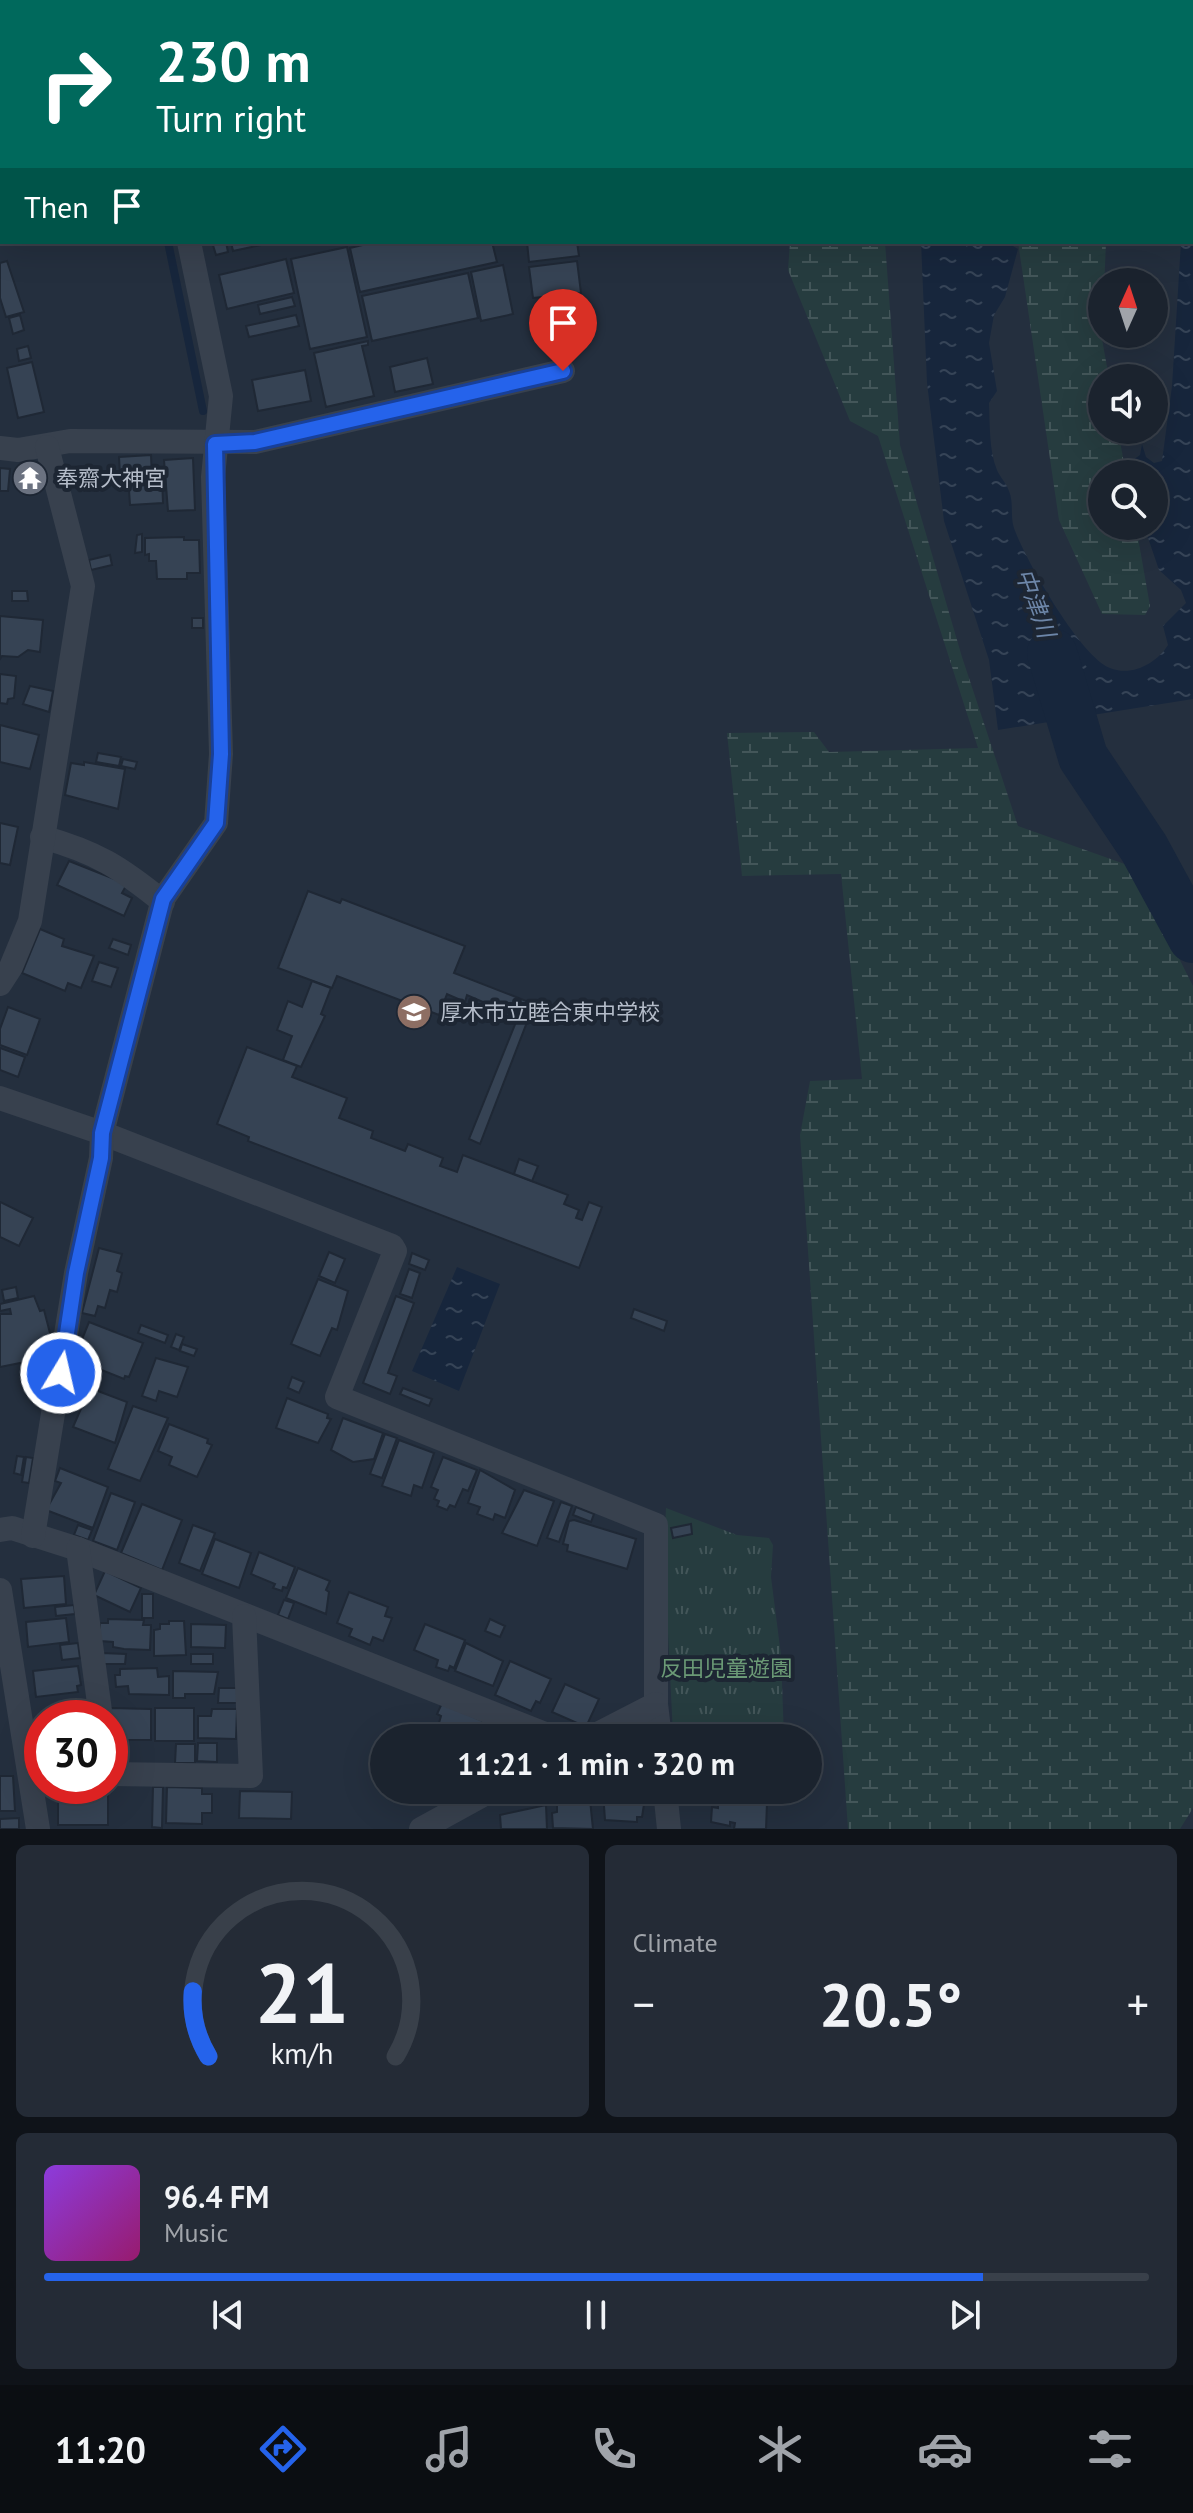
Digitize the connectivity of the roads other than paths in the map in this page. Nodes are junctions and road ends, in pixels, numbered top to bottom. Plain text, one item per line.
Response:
1 (189, 244) edge
2 (563, 371) dead end
3 (215, 444) junction
4 (47, 447) junction
5 (0, 448) edge
6 (42, 837) junction
7 (163, 902) junction
8 (0, 984) edge
9 (0, 1098) edge
10 (102, 1133) junction
11 (0, 1530) edge
12 (33, 1536) junction
13 (78, 1549) junction
14 (0, 1590) edge
15 (244, 1616) junction
16 (4, 1632) edge
17 (99, 1700) edge
18 (656, 1704) junction
19 (24, 1723) edge
20 (519, 1724) edge
21 (617, 1724) edge
22 (658, 1724) edge
23 (128, 1774) edge
24 (37, 1804) edge
25 (467, 1804) edge
26 (666, 1804) edge
27 (38, 1829) edge
28 (421, 1829) edge
29 (669, 1829) edge

1 - 3 street
2 - 3 street
3 - 4 street
3 - 7 street
4 - 5 street
4 - 6 street
6 - 7 street
6 - 8 street
7 - 10 street
9 - 10 street
10 - 12 street
10 - 18 street
11 - 12 street
12 - 13 street
13 - 15 street
13 - 17 street
14 - 16 street
15 - 20 street
15 - 23 street
16 - 19 street
18 - 21 street
18 - 22 street
24 - 27 street
25 - 28 street
26 - 29 street

